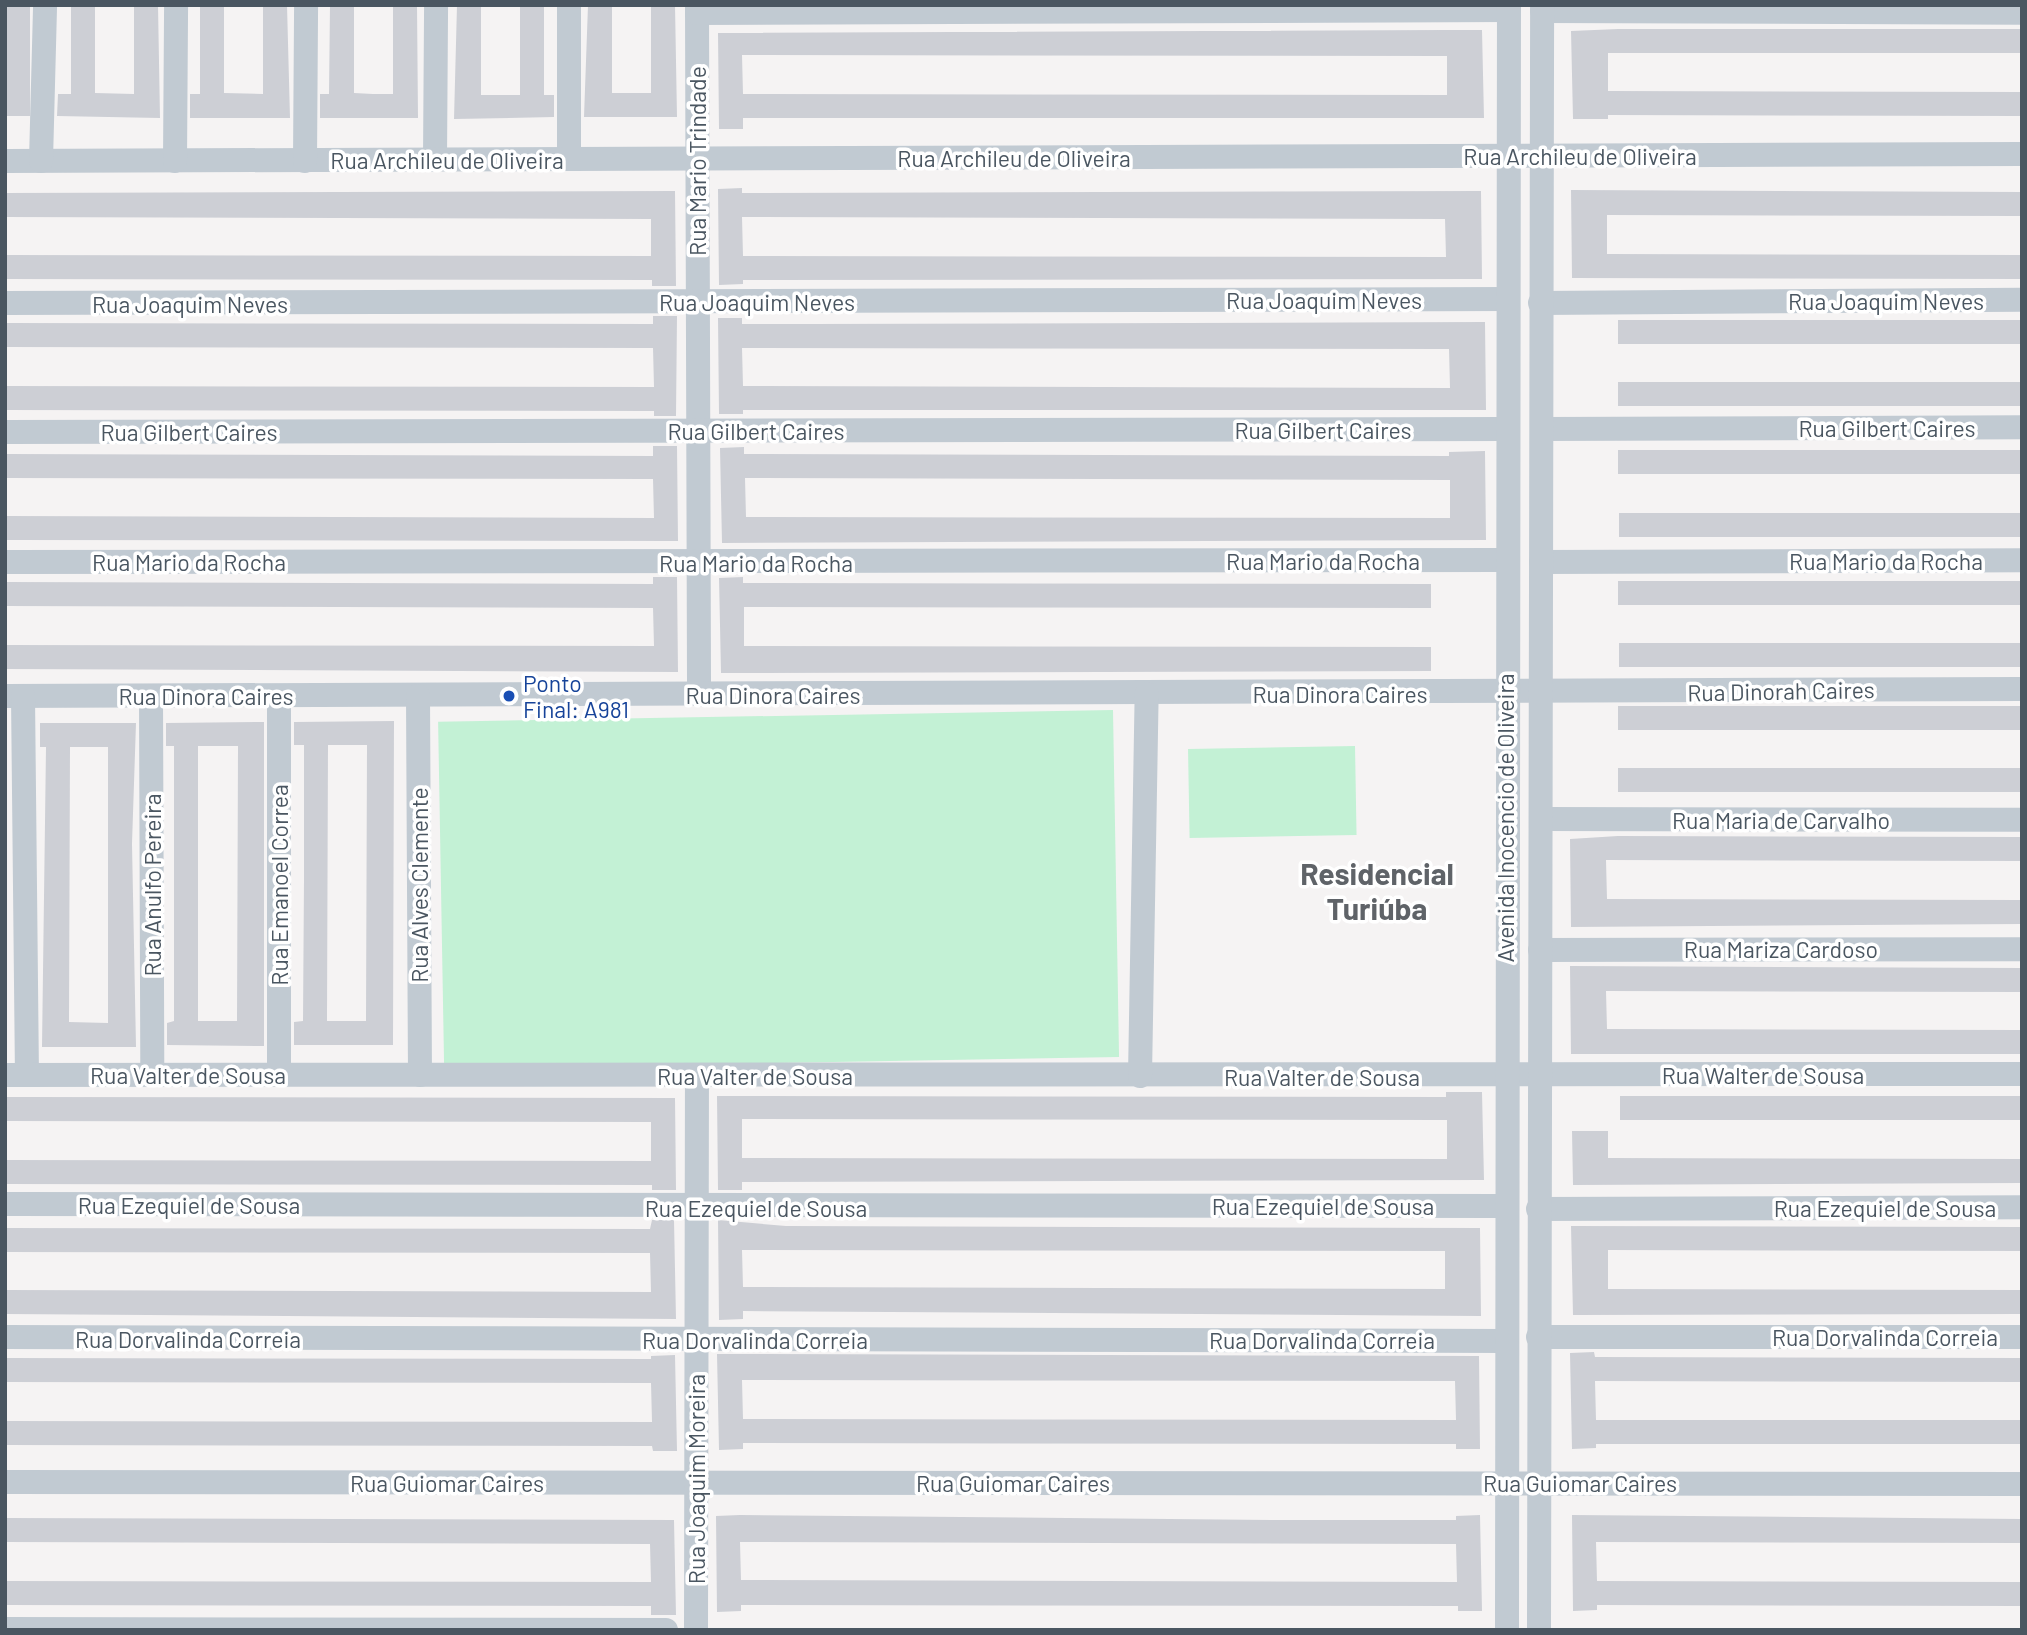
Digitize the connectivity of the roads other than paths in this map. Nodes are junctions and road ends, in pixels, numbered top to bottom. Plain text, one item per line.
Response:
1 (45, 5) edge
2 (176, 5) edge
3 (306, 5) edge
4 (436, 5) edge
5 (569, 5) edge
6 (1509, 8) edge
7 (1542, 8) edge
8 (697, 9) edge
9 (2022, 13) edge
10 (2022, 154) edge
11 (1507, 156) junction
12 (1541, 156) junction
13 (569, 159) junction
14 (697, 159) junction
15 (305, 160) junction
16 (435, 160) junction
17 (5, 161) edge
18 (41, 161) junction
19 (175, 161) junction
20 (1508, 299) junction
21 (2022, 300) edge
22 (5, 303) edge
23 (696, 303) junction
24 (1540, 303) junction
25 (2022, 427) edge
26 (1507, 429) junction
27 (1543, 429) junction
28 (698, 431) junction
29 (5, 432) edge
30 (1507, 560) junction
31 (2022, 560) edge
32 (5, 562) edge
33 (1541, 562) junction
34 (698, 564) junction
35 (2022, 689) edge
36 (1146, 694) junction
37 (1506, 694) junction
38 (1541, 694) junction
39 (699, 695) junction
40 (14, 696) edge
41 (151, 696) junction
42 (279, 696) junction
43 (418, 696) junction
44 (1541, 819) junction
45 (2022, 820) edge
46 (2022, 949) edge
47 (1540, 950) junction
48 (16, 1074) edge
49 (2022, 1074) edge
50 (152, 1075) junction
51 (279, 1075) junction
52 (420, 1075) junction
53 (697, 1076) junction
54 (1140, 1076) junction
55 (1504, 1077) junction
56 (1539, 1077) junction
57 (5, 1204) edge
58 (1507, 1206) junction
59 (2022, 1207) edge
60 (697, 1208) junction
61 (1538, 1209) junction
62 (5, 1337) edge
63 (1538, 1337) junction
64 (2022, 1337) edge
65 (696, 1339) junction
66 (1506, 1340) junction
67 (5, 1482) edge
68 (696, 1483) junction
69 (1504, 1483) junction
70 (1538, 1483) junction
71 (2022, 1484) edge
72 (5, 1629) edge
73 (666, 1630) edge
74 (696, 1630) edge
75 (1507, 1630) edge
76 (1539, 1630) edge

1 - 18 street
2 - 19 street
3 - 15 street
4 - 16 street
5 - 13 street
6 - 8 street
6 - 11 street, Avenida Inocencio de Oliveira
7 - 9 street
7 - 12 street, Avenida Inocencio de Oliveira
8 - 14 street, Rua Mario Trindade
10 - 12 street, Rua Archileu de Oliveira
11 - 12 street, Rua Archileu de Oliveira
11 - 14 street, Rua Archileu de Oliveira
11 - 20 street, Avenida Inocencio de Oliveira
12 - 24 street, Avenida Inocencio de Oliveira
13 - 14 street, Rua Archileu de Oliveira
13 - 16 street, Rua Archileu de Oliveira
14 - 23 street, Rua Mario Trindade
15 - 16 street, Rua Archileu de Oliveira
15 - 19 street, Rua Archileu de Oliveira
17 - 18 street, Rua Archileu de Oliveira
18 - 19 street, Rua Archileu de Oliveira
20 - 23 street, Rua Joaquim Neves
20 - 26 street, Avenida Inocencio de Oliveira
21 - 24 street, Rua Joaquim Neves
22 - 23 street, Rua Joaquim Neves
23 - 28 street, Rua Mario Trindade
24 - 27 street, Avenida Inocencio de Oliveira
25 - 27 street, Rua Gilbert Caires
26 - 28 street, Rua Gilbert Caires
26 - 30 street, Avenida Inocencio de Oliveira
27 - 33 street, Avenida Inocencio de Oliveira
28 - 29 street, Rua Gilbert Caires
28 - 34 street, Rua Mario Trindade
30 - 34 street, Rua Mario da Rocha
30 - 37 street, Avenida Inocencio de Oliveira
31 - 33 street, Rua Mario da Rocha
32 - 34 street, Rua Mario da Rocha
33 - 38 street, Avenida Inocencio de Oliveira
34 - 39 street, Rua Mario Trindade
35 - 38 street, Rua Dinorah Caires
36 - 37 street, Rua Dinora Caires
36 - 39 street, Rua Dinora Caires
36 - 54 street
37 - 38 street, Rua Dinora Caires
37 - 55 street, Avenida Inocencio de Oliveira
38 - 44 street, Avenida Inocencio de Oliveira
39 - 43 street, Rua Dinora Caires
40 - 41 street, Rua Dinora Caires
40 - 48 street
41 - 42 street, Rua Dinora Caires
41 - 50 street, Rua Anulfo Pereira
42 - 43 street, Rua Dinora Caires
42 - 51 street, Rua Emanoel Correa
43 - 52 street, Rua Alves Clemente
44 - 45 street, Rua Maria de Carvalho
44 - 47 street, Avenida Inocencio de Oliveira
46 - 47 street, Rua Mariza Cardoso
47 - 56 street, Avenida Inocencio de Oliveira
48 - 50 street, Rua Valter de Sousa
49 - 56 street, Rua Walter de Sousa
50 - 51 street, Rua Valter de Sousa
51 - 52 street, Rua Valter de Sousa
52 - 53 street, Rua Valter de Sousa
53 - 54 street, Rua Valter de Sousa
53 - 60 street, Rua Joaquim Moreira
54 - 55 street, Rua Valter de Sousa
55 - 56 street, Rua Walter de Sousa
55 - 58 street, Avenida Inocencio de Oliveira
56 - 61 street, Avenida Inocencio de Oliveira
57 - 60 street, Rua Ezequiel de Sousa
58 - 60 street, Rua Ezequiel de Sousa
58 - 66 street, Avenida Inocencio de Oliveira
59 - 61 street, Rua Ezequiel de Sousa
60 - 65 street, Rua Joaquim Moreira
61 - 63 street, Avenida Inocencio de Oliveira
62 - 65 street, Rua Dorvalinda Correia
63 - 64 street, Rua Dorvalinda Correia
63 - 70 street, Avenida Inocencio de Oliveira
65 - 66 street, Rua Dorvalinda Correia
65 - 68 street, Rua Joaquim Moreira
66 - 69 street, Avenida Inocencio de Oliveira
67 - 68 street, Rua Guiomar Caires
68 - 69 street, Rua Guiomar Caires
68 - 74 street, Rua Joaquim Moreira
69 - 70 street, Rua Guiomar Caires
69 - 75 street, Avenida Inocencio de Oliveira
70 - 71 street, Rua Guiomar Caires
70 - 76 street, Avenida Inocencio de Oliveira
72 - 73 street

